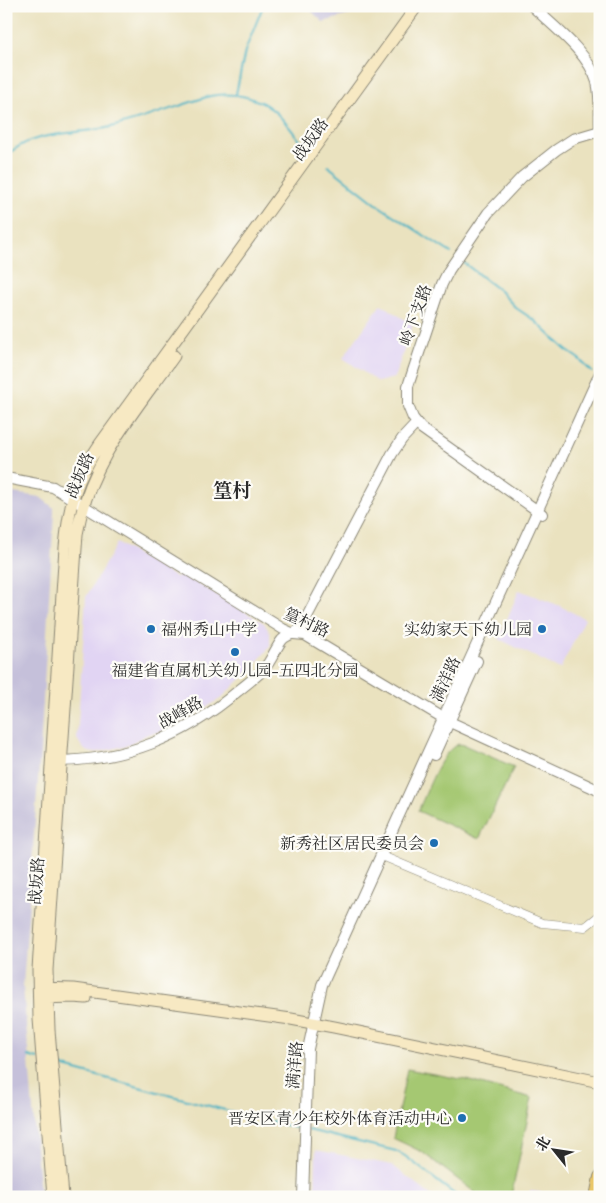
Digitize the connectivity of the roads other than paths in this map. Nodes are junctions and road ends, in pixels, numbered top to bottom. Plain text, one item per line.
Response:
1 (417, 6) edge
2 (426, 6) edge
3 (532, 6) edge
4 (600, 132) edge
5 (600, 373) edge
6 (600, 388) edge
7 (416, 424) junction
8 (6, 478) edge
9 (72, 498) junction
10 (84, 504) junction
11 (540, 513) junction
12 (294, 634) junction
13 (447, 720) junction
14 (56, 761) junction
15 (600, 791) edge
16 (386, 858) junction
17 (600, 915) edge
18 (43, 993) junction
19 (320, 997) junction
20 (313, 1027) junction
21 (48, 1072) junction
22 (600, 1082) edge
23 (600, 1089) edge
24 (600, 1177) edge
25 (53, 1197) edge
26 (63, 1197) edge
27 (303, 1197) edge
28 (596, 1197) edge

1 - 9 main road, 战坂路
2 - 10 main road, 战坂路
3 - 4 street
4 - 7 street, 岭下支路
5 - 11 street, 满洋路
6 - 11 street, 满洋路
7 - 11 street
7 - 12 street, 战峰路
8 - 9 street, 篁村路
9 - 10 street, 篁村路
9 - 14 main road, 战坂路
10 - 12 street, 篁村路
10 - 14 main road, 战坂路
11 - 13 street, 满洋路
12 - 13 street, 篁村路
12 - 14 street, 战峰路
13 - 15 street, 篁村路
13 - 16 street, 满洋路
13 - 19 street, 满洋路
14 - 18 main road, 战坂路
16 - 17 street
16 - 19 street, 满洋路
18 - 20 main road
18 - 21 main road, 战坂路
19 - 20 street, 满洋路
20 - 22 main road
20 - 23 main road
20 - 27 street, 满洋路
21 - 25 main road
21 - 26 main road
24 - 28 main road

